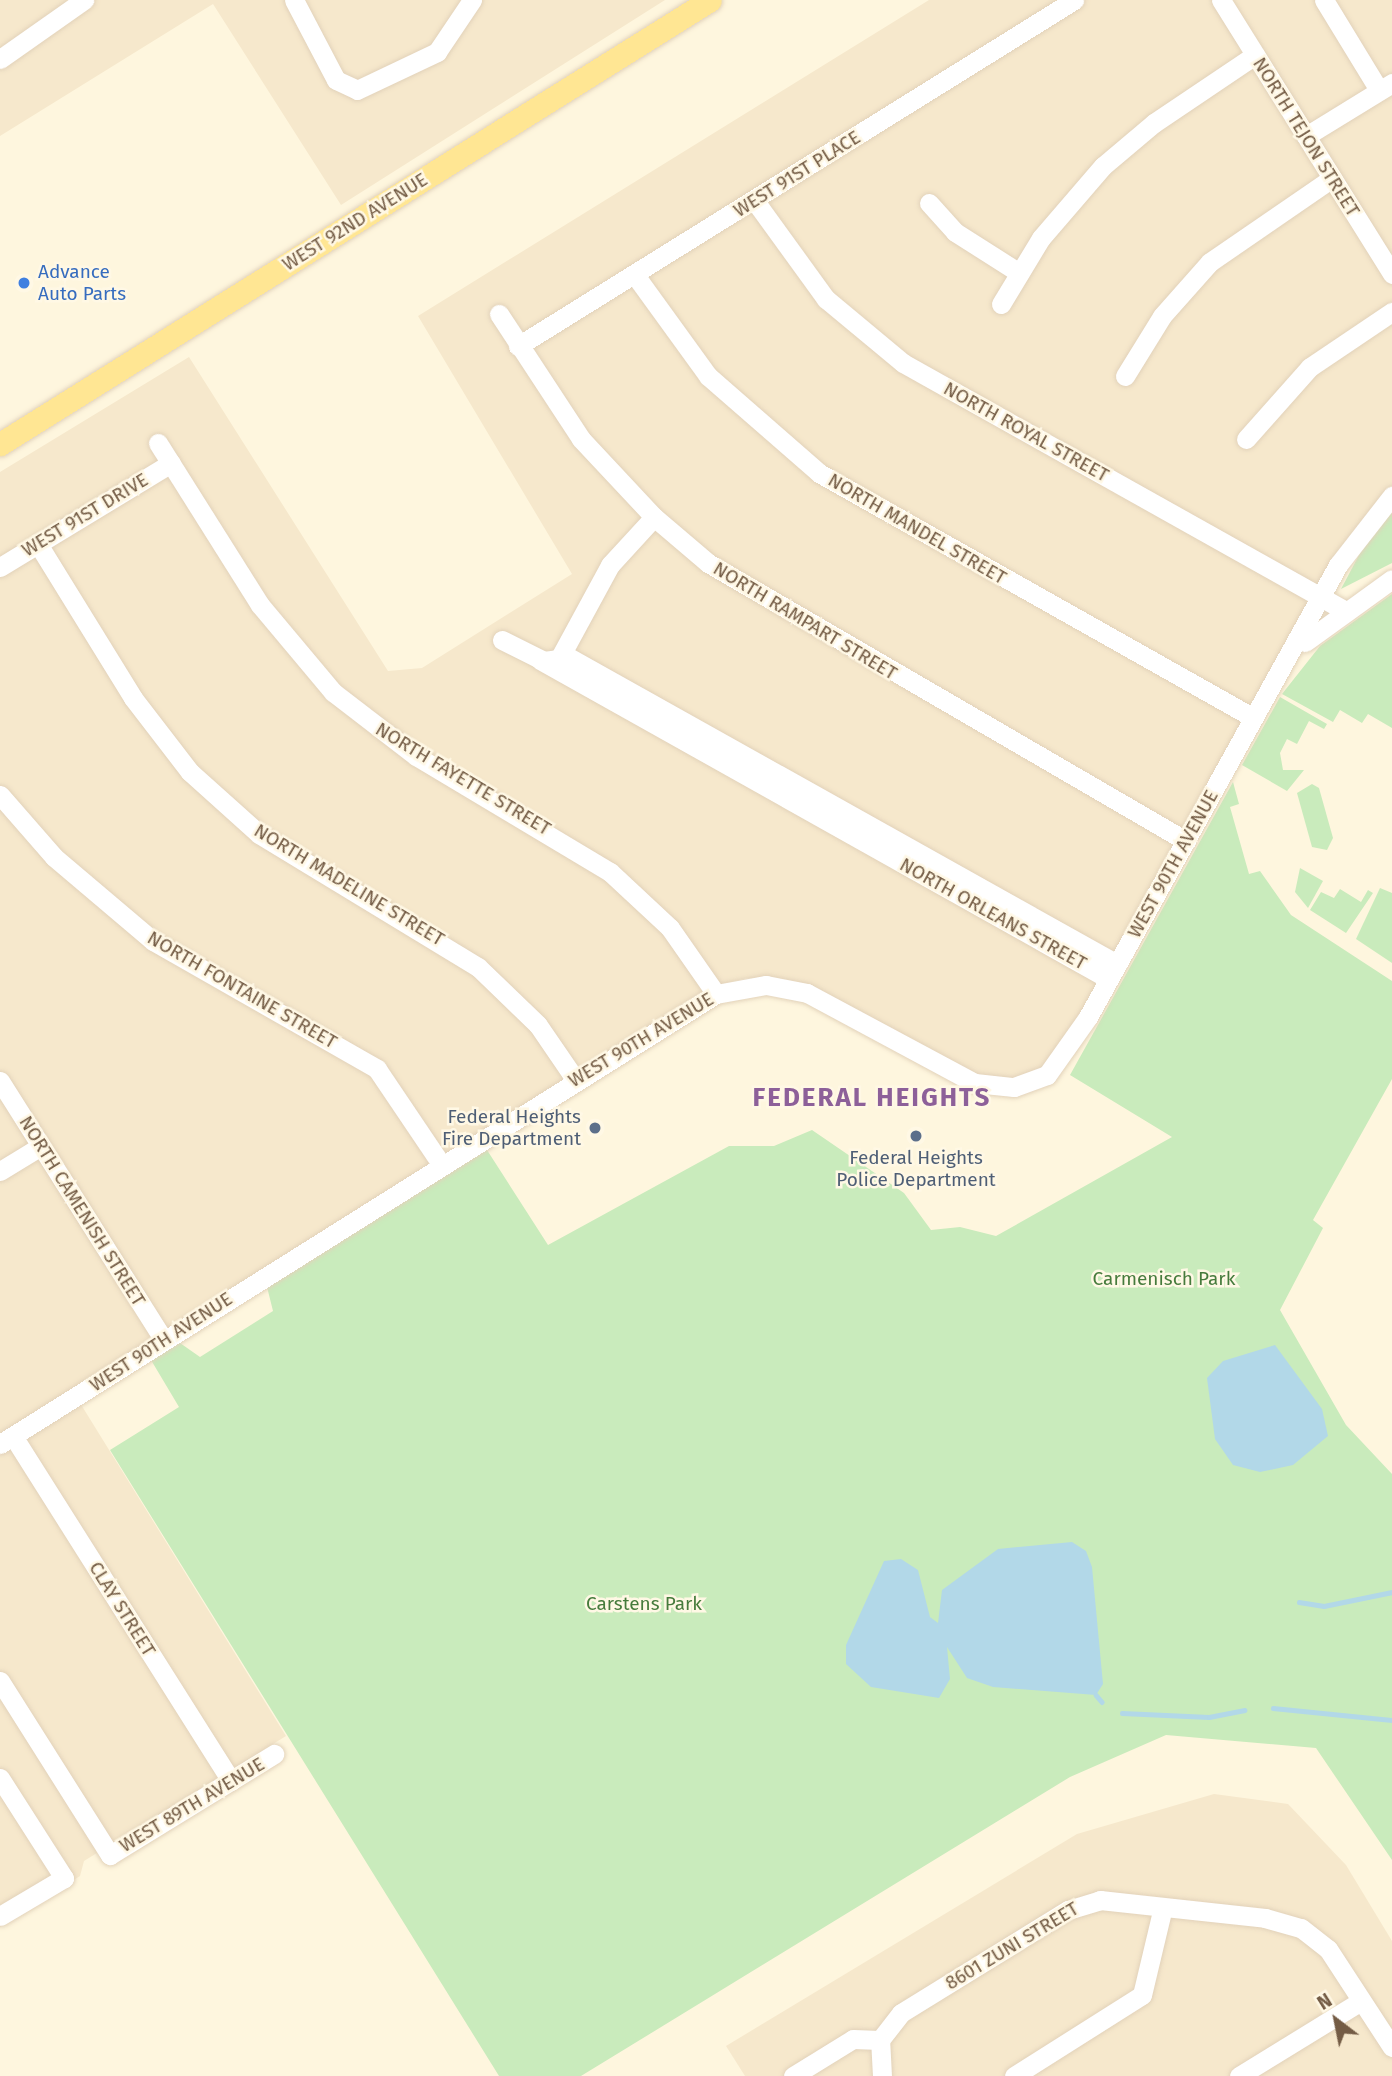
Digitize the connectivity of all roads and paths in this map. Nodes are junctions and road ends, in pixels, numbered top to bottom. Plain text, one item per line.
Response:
1 (84, 0) edge
2 (294, 0) edge
3 (472, 0) edge
4 (710, 0) edge
5 (1074, 0) edge
6 (1221, 0) edge
7 (1324, 0) edge
8 (1255, 55) junction
9 (0, 58) edge
10 (1386, 86) edge
11 (1306, 136) junction
12 (1332, 178) junction
13 (755, 201) junction
14 (929, 204) dead end
15 (1018, 272) junction
16 (1392, 274) edge
17 (635, 275) junction
18 (1001, 304) dead end
19 (1392, 312) edge
20 (499, 314) dead end
21 (518, 346) junction
22 (1125, 376) dead end
23 (1246, 439) dead end
24 (158, 443) dead end
25 (0, 444) edge
26 (171, 463) junction
27 (1392, 496) edge
28 (654, 517) junction
29 (38, 544) junction
30 (0, 567) edge
31 (1392, 579) edge
32 (1322, 597) junction
33 (1342, 610) junction
34 (502, 640) dead end
35 (563, 654) junction
36 (540, 660) junction
37 (1288, 662) junction
38 (1253, 718) junction
39 (726, 754) junction
40 (0, 795) edge
41 (1186, 841) junction
42 (1113, 971) junction
43 (716, 994) junction
44 (575, 1079) junction
45 (0, 1081) edge
46 (41, 1146) junction
47 (441, 1164) junction
48 (0, 1171) edge
49 (164, 1340) junction
50 (6, 1440) edge
51 (0, 1681) edge
52 (274, 1755) dead end
53 (0, 1778) edge
54 (231, 1781) junction
55 (1163, 1907) junction
56 (0, 1916) edge
57 (1361, 2001) junction
58 (880, 2040) junction
59 (1392, 2047) edge
60 (793, 2076) edge
61 (882, 2076) edge
62 (1014, 2076) edge
63 (1239, 2076) edge

1 - 9 street
2 - 3 street
4 - 25 main road, WEST 92ND AVENUE
5 - 13 street, WEST 91ST PLACE
6 - 8 street, NORTH TEJON STREET
7 - 10 street
8 - 11 street, NORTH TEJON STREET
8 - 15 street
10 - 11 street
11 - 12 street, NORTH TEJON STREET
12 - 16 street, NORTH TEJON STREET
12 - 22 street
13 - 17 street, WEST 91ST PLACE
13 - 32 street, NORTH ROYAL STREET
14 - 15 street
15 - 18 street
17 - 21 street, WEST 91ST PLACE
17 - 38 street, NORTH MANDEL STREET
19 - 23 street
20 - 21 street, NORTH RAMPART STREET
21 - 28 street, NORTH RAMPART STREET
24 - 26 street, NORTH FAYETTE STREET
26 - 29 street, WEST 91ST DRIVE
26 - 43 street, NORTH FAYETTE STREET
27 - 32 street, WEST 90TH AVENUE
28 - 35 street
28 - 41 street, NORTH RAMPART STREET
29 - 30 street, WEST 91ST DRIVE
29 - 44 street, NORTH MADELINE STREET
31 - 33 street, WEST 90TH AVENUE
32 - 33 street, NORTH ROYAL STREET
32 - 37 street, WEST 90TH AVENUE
33 - 37 street, WEST 90TH AVENUE
34 - 36 street, NORTH ORLEANS STREET
35 - 36 street
35 - 39 street, NORTH ORLEANS STREET
36 - 39 street, NORTH ORLEANS STREET
37 - 38 street, WEST 90TH AVENUE
38 - 41 street, WEST 90TH AVENUE
39 - 42 street, NORTH ORLEANS STREET
40 - 47 street, NORTH FONTAINE STREET
41 - 42 street, WEST 90TH AVENUE
42 - 43 street, WEST 90TH AVENUE
43 - 44 street, WEST 90TH AVENUE
44 - 47 street, WEST 90TH AVENUE
45 - 46 street, NORTH CAMENISH STREET
46 - 48 street
46 - 49 street, NORTH CAMENISH STREET
47 - 49 street, WEST 90TH AVENUE
49 - 50 street, WEST 90TH AVENUE
50 - 54 street, CLAY STREET
51 - 54 street, WEST 89TH AVENUE
52 - 54 street, WEST 89TH AVENUE
53 - 56 street
55 - 57 street, 8601 ZUNI STREET
55 - 58 street, 8601 ZUNI STREET
55 - 62 street
57 - 59 street, 8601 ZUNI STREET
57 - 63 street
58 - 60 street
58 - 61 street

